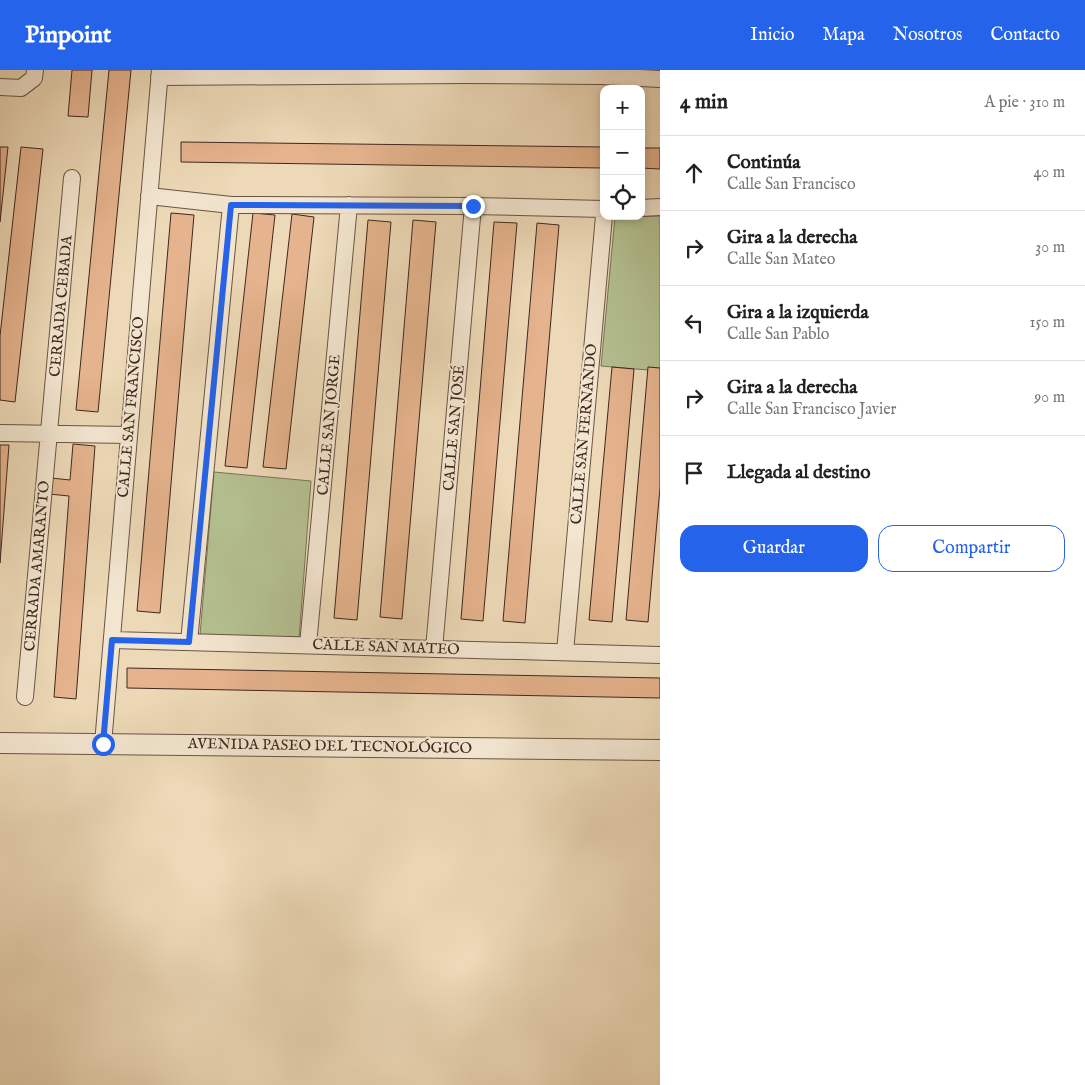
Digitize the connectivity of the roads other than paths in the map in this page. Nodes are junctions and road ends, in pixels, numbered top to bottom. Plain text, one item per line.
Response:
1 (35, 70) edge
2 (466, 73) edge
3 (601, 73) edge
4 (160, 74) edge
5 (660, 78) edge
6 (0, 87) edge
7 (72, 178) dead end
8 (149, 196) junction
9 (231, 205) junction
10 (349, 205) junction
11 (473, 206) junction
12 (645, 208) edge
13 (660, 208) edge
14 (600, 209) edge
15 (604, 220) edge
16 (0, 433) edge
17 (49, 434) junction
18 (129, 435) junction
19 (112, 640) junction
20 (189, 642) junction
21 (308, 645) junction
22 (434, 649) junction
23 (565, 652) junction
24 (660, 655) edge
25 (25, 697) dead end
26 (0, 743) edge
27 (103, 744) junction
28 (660, 750) edge

1 - 6 street
2 - 3 street
2 - 4 street
3 - 5 street
4 - 8 street, CALLE SAN FRANCISCO
7 - 17 street, CERRADA CEBADA
8 - 9 street
8 - 18 street, CALLE SAN FRANCISCO
9 - 10 street
9 - 20 street
10 - 11 street
10 - 21 street, CALLE SAN JORGE
11 - 14 street
11 - 22 street, CALLE SAN JOSÉ
12 - 13 street
15 - 23 street, CALLE SAN FERNANDO
16 - 17 street
17 - 18 street
17 - 25 street, CERRADA AMARANTO
18 - 19 street, CALLE SAN FRANCISCO
19 - 20 street, CALLE SAN MATEO
19 - 27 street, CALLE SAN FRANCISCO
20 - 21 street, CALLE SAN MATEO
21 - 22 street, CALLE SAN MATEO
22 - 23 street, CALLE SAN MATEO
23 - 24 street, CALLE SAN MATEO
26 - 27 street, AVENIDA PASEO DEL TECNOLÓGICO
27 - 28 street, AVENIDA PASEO DEL TECNOLÓGICO

